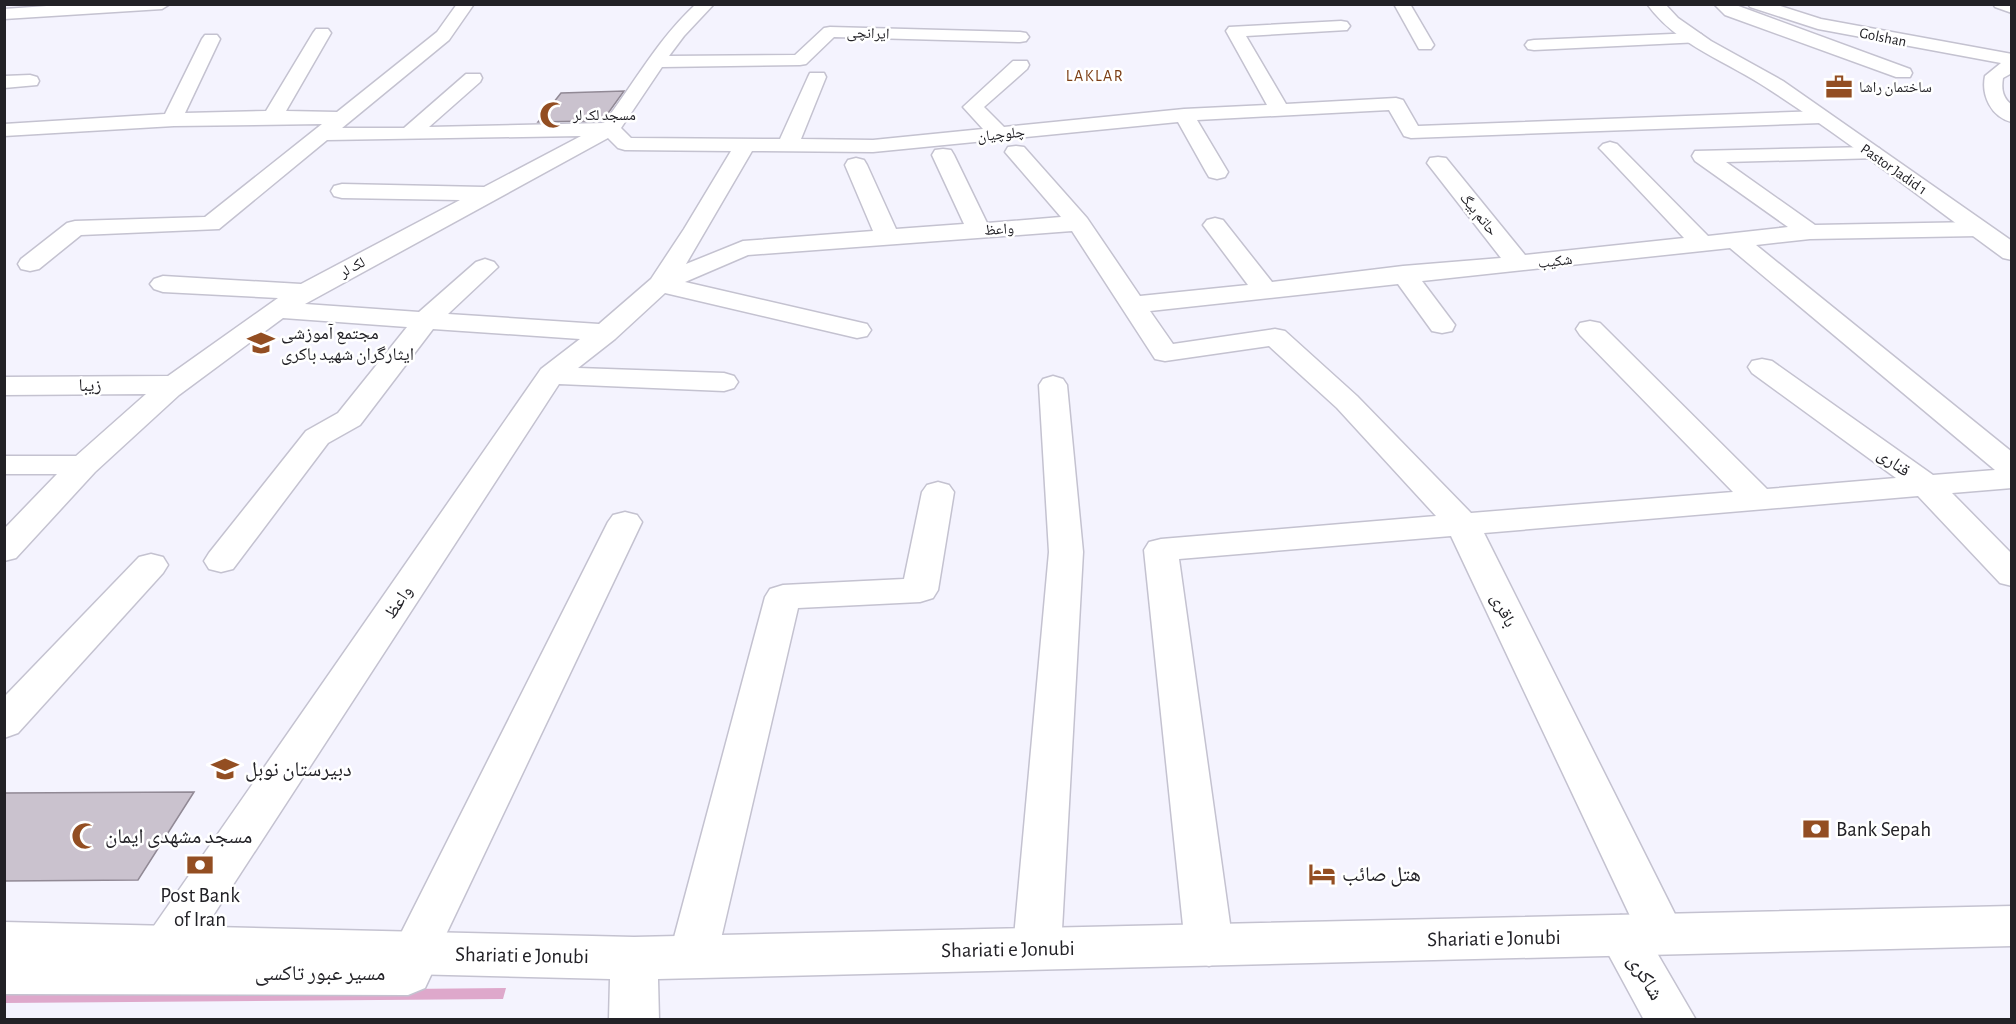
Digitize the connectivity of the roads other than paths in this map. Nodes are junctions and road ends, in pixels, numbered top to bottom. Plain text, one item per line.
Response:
1 (162, 4) edge
2 (466, 4) edge
3 (706, 4) edge
4 (1402, 4) edge
5 (1655, 4) edge
6 (1722, 4) edge
7 (1756, 4) edge
8 (2001, 4) edge
9 (71, 8) edge
10 (2012, 8) edge
11 (8, 14) edge
12 (1700, 20) dead end
13 (1341, 26) dead end
14 (4, 31) edge
15 (322, 33) dead end
16 (1020, 37) dead end
17 (1695, 38) junction
18 (211, 39) dead end
19 (1425, 45) dead end
20 (1534, 45) dead end
21 (655, 62) junction
22 (2012, 62) edge
23 (1020, 65) dead end
24 (1903, 73) dead end
25 (817, 77) dead end
26 (474, 78) dead end
27 (30, 81) dead end
28 (4, 82) edge
29 (1776, 85) junction
30 (1280, 110) junction
31 (1184, 115) junction
32 (273, 116) junction
33 (2012, 116) edge
34 (1821, 117) junction
35 (343, 118) junction
36 (172, 119) junction
37 (610, 129) junction
38 (4, 130) edge
39 (323, 134) junction
40 (410, 134) junction
41 (1000, 134) junction
42 (745, 145) junction
43 (788, 145) junction
44 (1610, 148) dead end
45 (1016, 152) dead end
46 (1871, 153) junction
47 (944, 155) dead end
48 (1438, 163) dead end
49 (856, 165) dead end
50 (1217, 172) dead end
51 (342, 191) dead end
52 (490, 194) junction
53 (1079, 223) junction
54 (1215, 225) dead end
55 (1978, 229) junction
56 (979, 231) junction
57 (1810, 232) junction
58 (887, 237) junction
59 (1735, 240) junction
60 (1703, 244) junction
61 (2012, 253) edge
62 (30, 264) dead end
63 (1520, 265) junction
64 (485, 267) dead end
65 (1403, 274) junction
66 (163, 284) dead end
67 (660, 284) junction
68 (1266, 290) junction
69 (305, 292) junction
70 (1133, 305) junction
71 (281, 310) junction
72 (426, 320) junction
73 (1442, 325) dead end
74 (1590, 329) dead end
75 (857, 330) dead end
76 (605, 333) junction
77 (1762, 367) dead end
78 (551, 375) junction
79 (724, 382) dead end
80 (175, 385) junction
81 (1053, 385) dead end
82 (4, 386) edge
83 (4, 465) edge
84 (84, 465) junction
85 (2012, 468) edge
86 (2012, 477) edge
87 (1927, 486) junction
88 (938, 492) dead end
89 (1760, 500) junction
90 (625, 522) dead end
91 (1463, 525) junction
92 (4, 550) edge
93 (220, 561) dead end
94 (151, 565) dead end
95 (2012, 575) edge
96 (4, 723) edge
97 (2012, 926) edge
98 (1642, 935) junction
99 (1209, 945) junction
100 (166, 948) junction
101 (1036, 948) junction
102 (415, 953) junction
103 (693, 956) junction
104 (634, 958) junction
105 (13, 965) edge
106 (634, 1020) edge
107 (1671, 1020) edge

1 - 9 street
2 - 35 street
3 - 21 street, لک لر
4 - 19 street
5 - 17 street, Pastor Jadid 1
6 - 24 street
7 - 22 street, Golshan
8 - 10 street
9 - 11 street
11 - 14 street
12 - 29 street, Pastor Jadid 1
13 - 30 street
15 - 32 street
16 - 21 street, ایرانچی
17 - 20 street
17 - 29 street, Pastor Jadid 1
18 - 36 street
21 - 37 street, لک لر
22 - 33 street
23 - 41 street
25 - 43 street
26 - 40 street
27 - 28 street
29 - 34 street, Pastor Jadid 1
30 - 31 street, چلوچیان
30 - 34 street, چلوچیان
31 - 41 street, چلوچیان
31 - 50 street
32 - 35 street
32 - 36 street
34 - 46 street, Pastor Jadid 1
35 - 39 street
36 - 38 street
37 - 40 street
37 - 42 street, چلوچیان
37 - 52 street, لک لر
39 - 40 street
39 - 62 street
41 - 43 street, چلوچیان
42 - 43 street, چلوچیان
42 - 67 street
44 - 60 street
45 - 53 street
46 - 55 street, Pastor Jadid 1
46 - 57 street
47 - 56 street
48 - 63 street, حاتم بیگ
49 - 58 street
51 - 52 street
52 - 69 street, لک لر
53 - 56 street, واعظ
53 - 70 street
54 - 68 street
55 - 57 street, شکیب
55 - 61 street, Pastor Jadid 1
56 - 58 street, واعظ
57 - 59 street, شکیب
58 - 67 street, واعظ
59 - 60 street, شکیب
59 - 85 street
60 - 63 street, شکیب
63 - 65 street, شکیب
64 - 72 street
65 - 68 street, شکیب
65 - 73 street
66 - 69 street
67 - 75 street
67 - 76 street, واعظ
68 - 70 street, شکیب
69 - 71 street, لک لر
70 - 91 street, باقری
71 - 72 street
71 - 80 street, لک لر
72 - 76 street
72 - 93 street
74 - 89 street
76 - 78 street, واعظ
77 - 87 street, قناری
78 - 79 street
78 - 100 street, واعظ
80 - 82 street, زیبا
80 - 84 street, لک لر
81 - 101 street
83 - 84 street
84 - 92 street, لک لر
86 - 87 street
87 - 89 street
87 - 95 street, قناری
88 - 103 street
89 - 91 street
90 - 102 street
91 - 98 street, باقری
91 - 99 street
94 - 96 street
97 - 98 street, Shariati e Jonubi
98 - 99 street, Shariati e Jonubi
98 - 107 street, شاکری
99 - 101 street, Shariati e Jonubi
100 - 102 street, Shariati e Jonubi
100 - 105 street, Shariati e Jonubi
101 - 103 street, Shariati e Jonubi
102 - 104 street, Shariati e Jonubi
103 - 104 street, Shariati e Jonubi
104 - 105 street, مسیر عبور تاکسی
104 - 106 street

